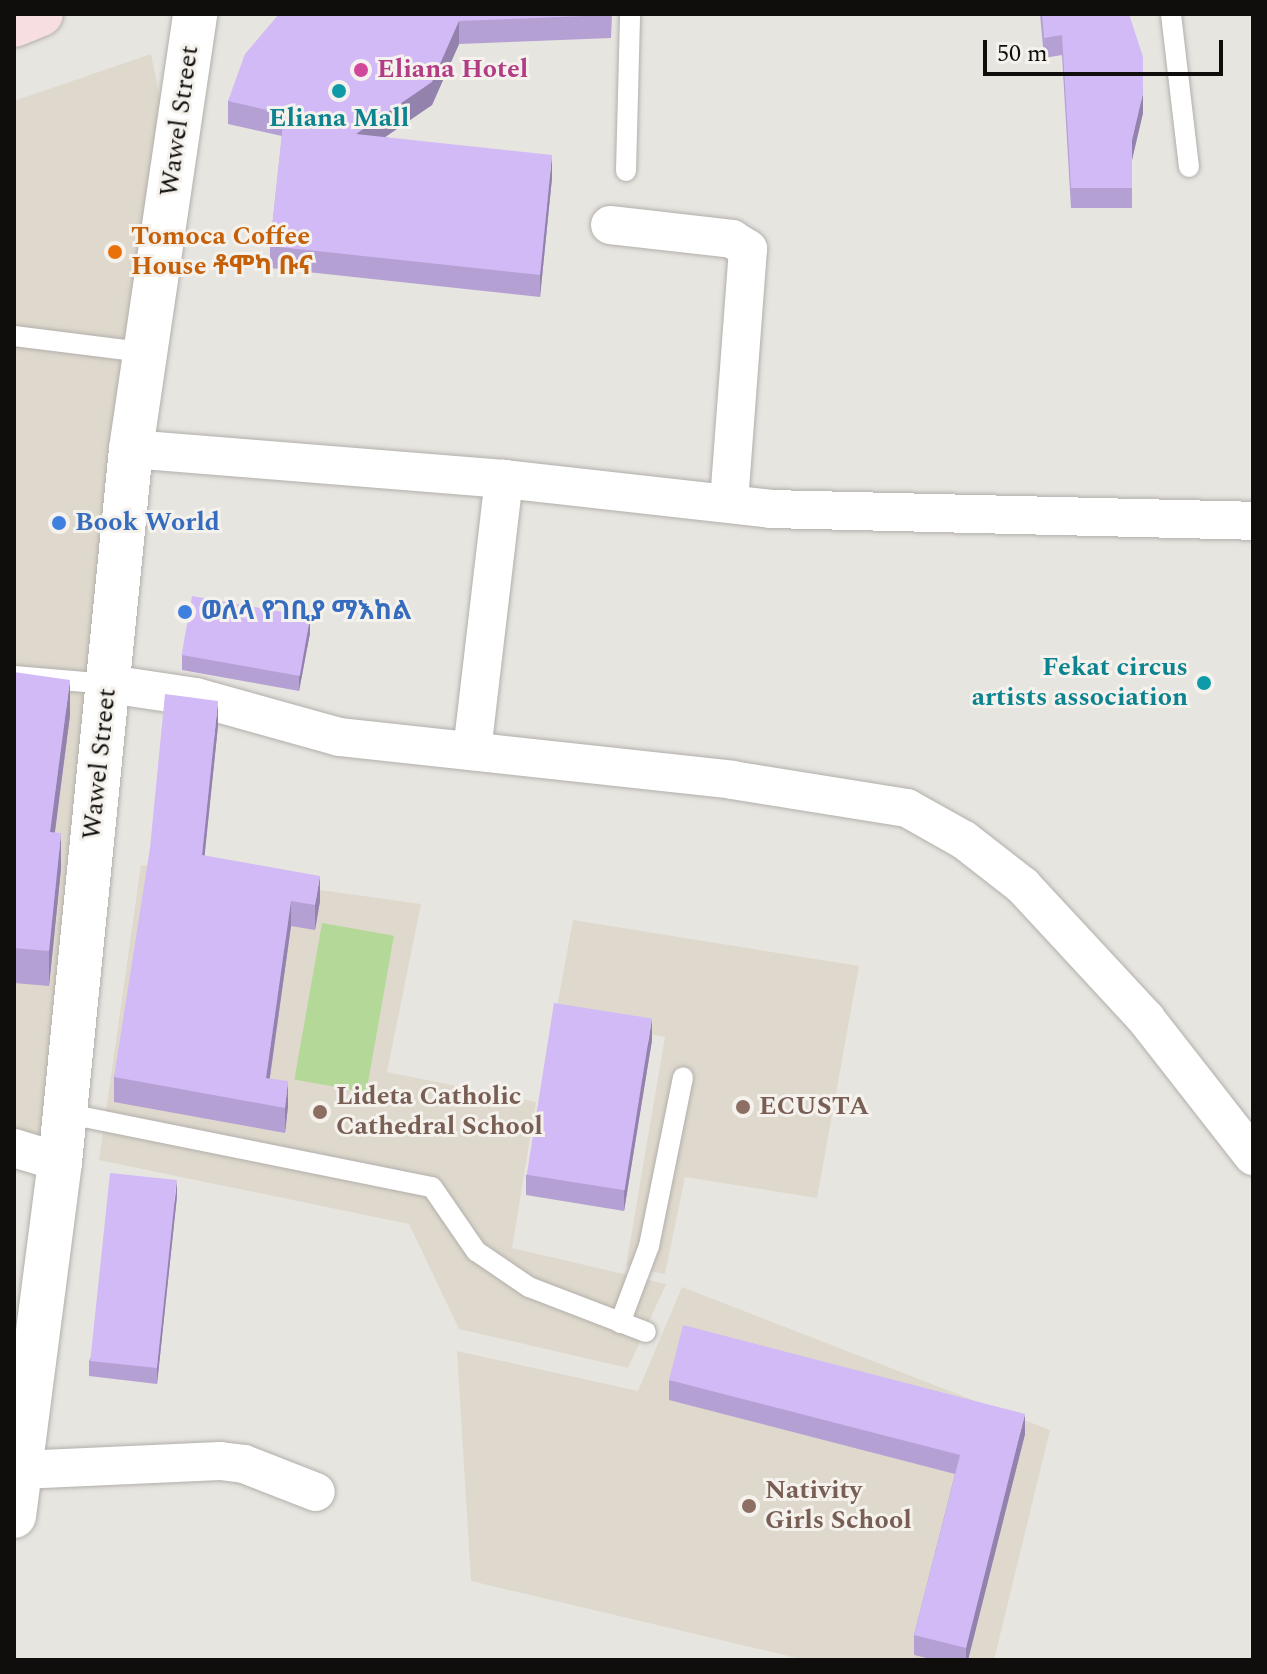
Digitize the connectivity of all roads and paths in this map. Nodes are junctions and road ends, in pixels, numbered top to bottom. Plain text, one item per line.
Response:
1 (41, 14) edge
2 (195, 14) edge
3 (630, 14) edge
4 (1171, 14) edge
5 (14, 25) edge
6 (1189, 167) dead end
7 (626, 171) dead end
8 (610, 225) dead end
9 (14, 336) edge
10 (143, 352) junction
11 (131, 449) junction
12 (504, 479) junction
13 (729, 502) junction
14 (1253, 521) edge
15 (14, 676) edge
16 (109, 684) junction
17 (472, 751) junction
18 (683, 1077) dead end
19 (64, 1113) junction
20 (14, 1148) edge
21 (1253, 1156) edge
22 (60, 1162) junction
23 (620, 1323) junction
24 (26, 1328) edge
25 (646, 1332) dead end
26 (20, 1470) junction
27 (316, 1492) dead end
28 (14, 1516) edge

1 - 5 main road
2 - 10 main road, Wawel Street
3 - 7 lane
4 - 6 lane
8 - 13 street
9 - 10 lane
10 - 11 main road, Wawel Street
11 - 12 street
11 - 16 main road, Wawel Street
12 - 13 street
12 - 17 street
13 - 14 street
15 - 16 lane
16 - 17 street
16 - 19 main road, Wawel Street
17 - 21 street
18 - 23 lane
19 - 22 main road, Wawel Street
19 - 23 lane
20 - 22 street
22 - 24 main road, Wawel Street
23 - 25 lane
24 - 26 main road, Wawel Street
26 - 27 street
26 - 28 main road, Wawel Street

